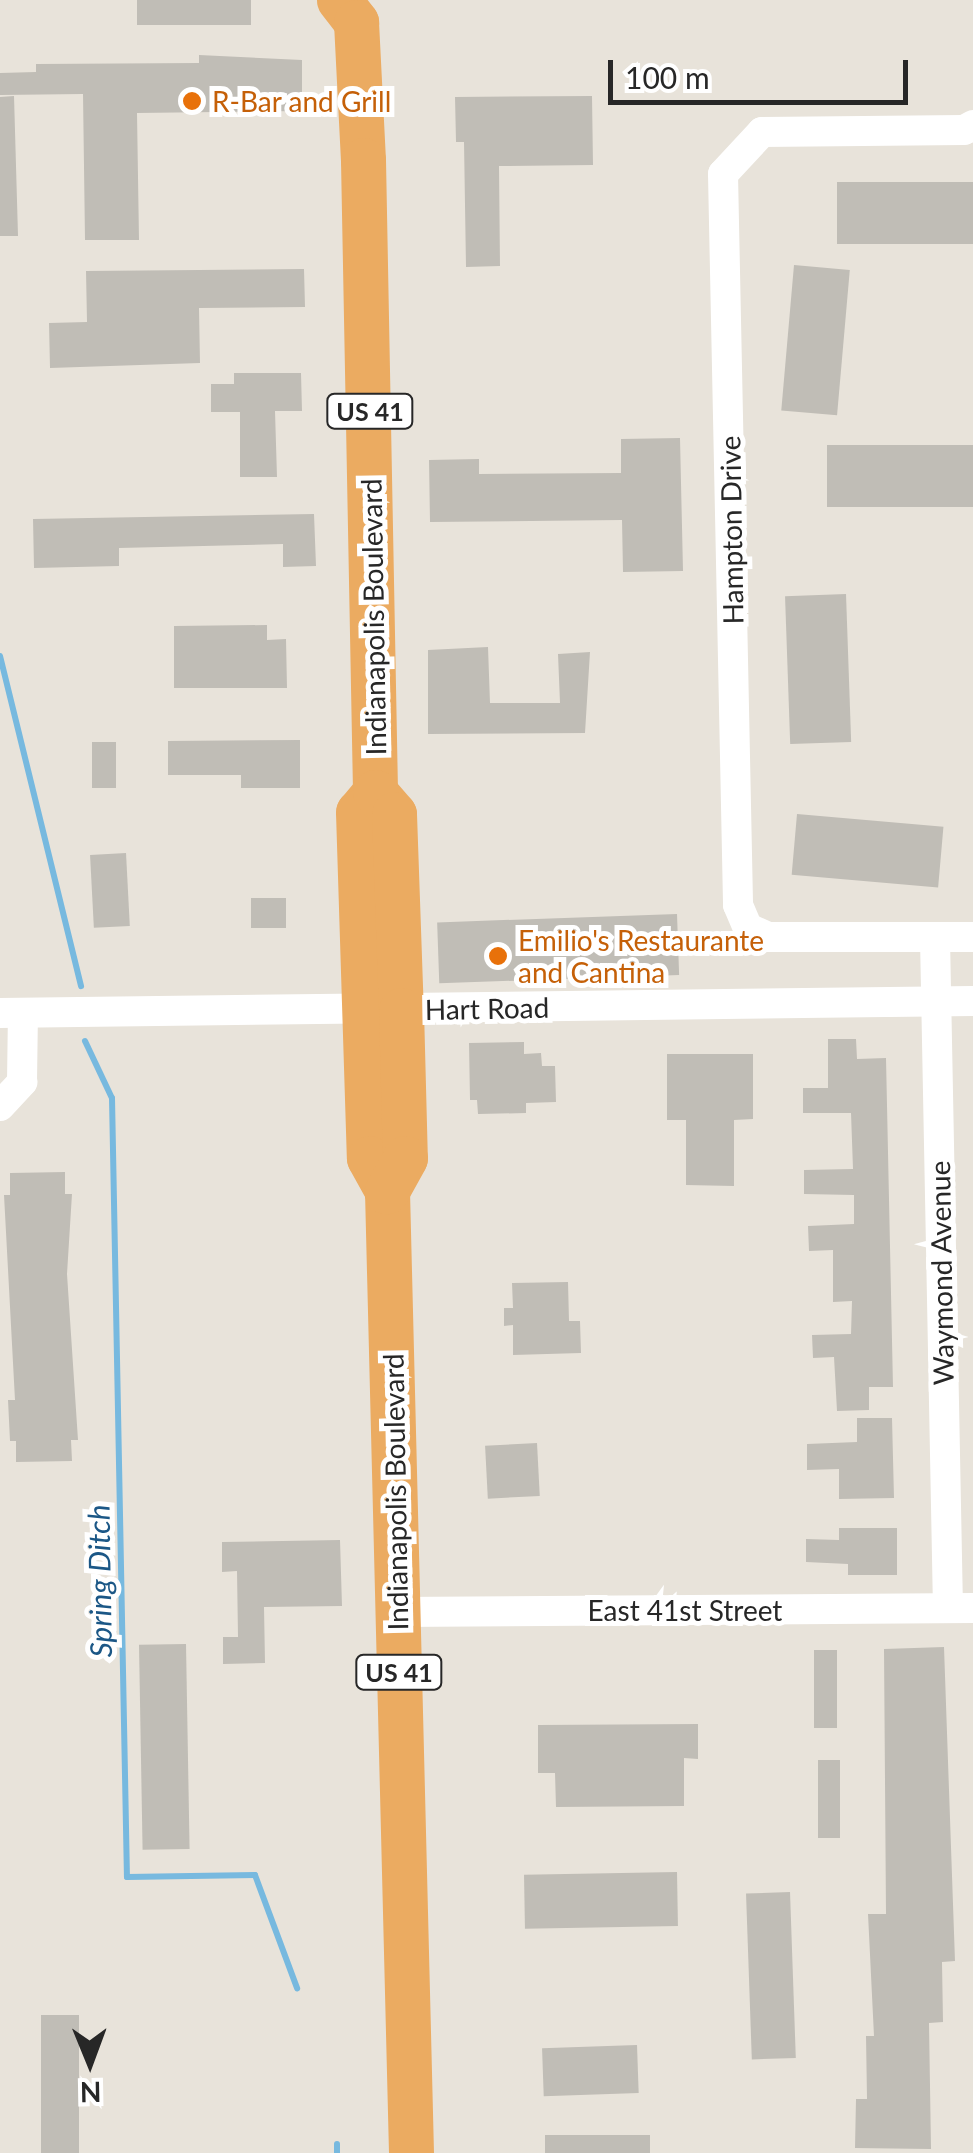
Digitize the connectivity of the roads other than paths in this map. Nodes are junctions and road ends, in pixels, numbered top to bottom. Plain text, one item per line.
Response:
1 (358, 7) edge
2 (973, 124) edge
3 (973, 937) edge
4 (935, 938) junction
5 (936, 1001) junction
6 (973, 1001) edge
7 (383, 1010) junction
8 (12, 1013) edge
9 (0, 1106) edge
10 (961, 1608) edge
11 (398, 1612) junction
12 (410, 2153) edge

1 - 7 highway, Indianapolis Boulevard / US 41
2 - 4 street, Hampton Drive
3 - 4 street, Hampton Drive
4 - 5 street, Waymond Avenue
5 - 6 street, Hart Road
5 - 7 street, Hart Road
5 - 10 street, Waymond Avenue
7 - 8 street, Hart Road
7 - 11 highway, Indianapolis Boulevard / US 41
8 - 9 street
10 - 11 street, East 41st Street
11 - 12 highway, Indianapolis Boulevard / US 41

